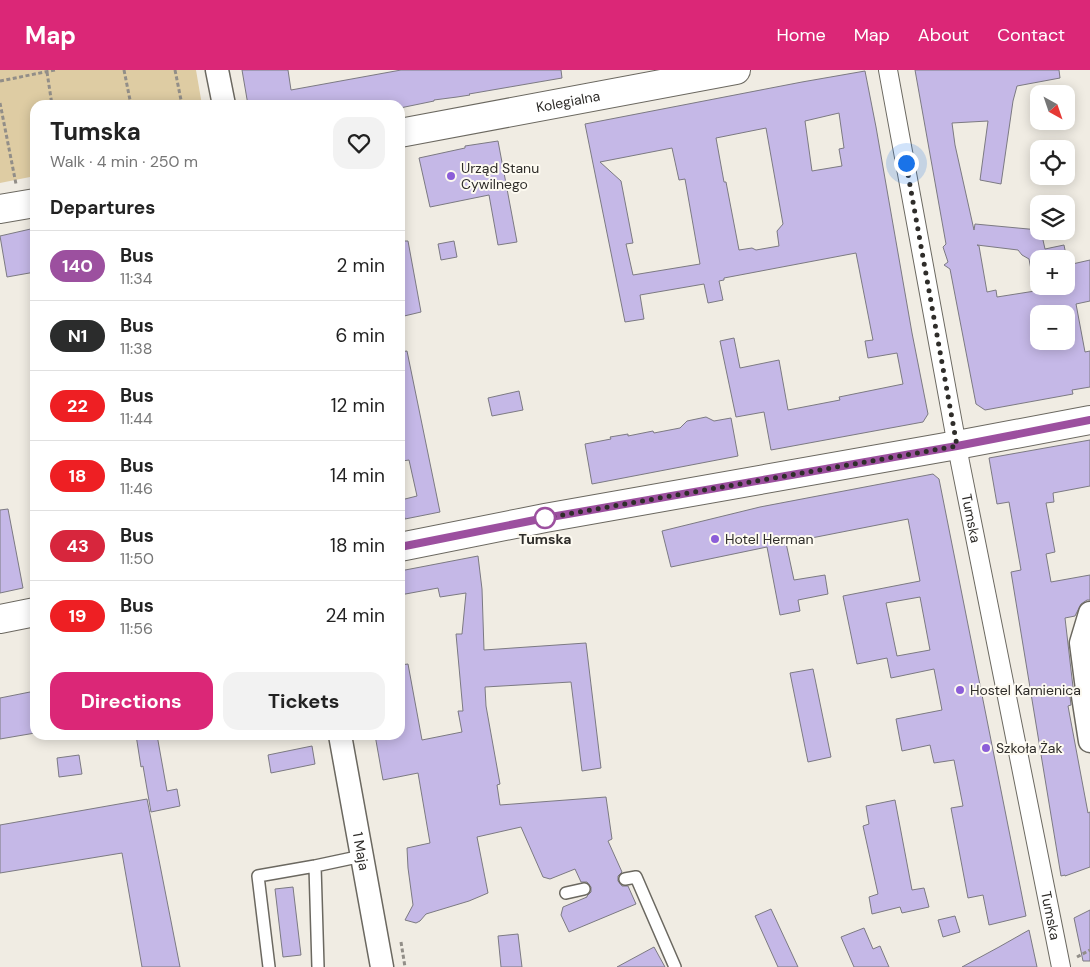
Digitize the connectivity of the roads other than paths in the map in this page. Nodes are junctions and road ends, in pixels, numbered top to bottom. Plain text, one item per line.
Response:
1 (217, 70) edge
2 (736, 70) edge
3 (888, 70) edge
4 (223, 100) edge
5 (405, 132) edge
6 (26, 194) edge
7 (0, 209) edge
8 (1090, 420) edge
9 (957, 446) junction
10 (405, 546) edge
11 (30, 613) edge
12 (1090, 613) edge
13 (0, 619) edge
14 (1086, 642) edge
15 (1088, 688) edge
16 (1090, 736) edge
17 (341, 740) edge
18 (362, 856) junction
19 (316, 866) junction
20 (625, 879) dead end
21 (584, 889) dead end
22 (566, 893) dead end
23 (269, 967) edge
24 (318, 967) edge
25 (382, 967) edge
26 (675, 967) edge
27 (1061, 967) edge

1 - 4 street
2 - 5 street, Kolegialna
3 - 9 street, Tumska
6 - 7 street
8 - 9 street
9 - 10 street
9 - 27 street, Tumska
11 - 13 street
12 - 14 street
14 - 15 street
15 - 16 street
17 - 18 street, 1 Maja
18 - 19 lane
18 - 25 street, 1 Maja
19 - 23 lane
19 - 24 lane
20 - 26 lane
21 - 22 lane

